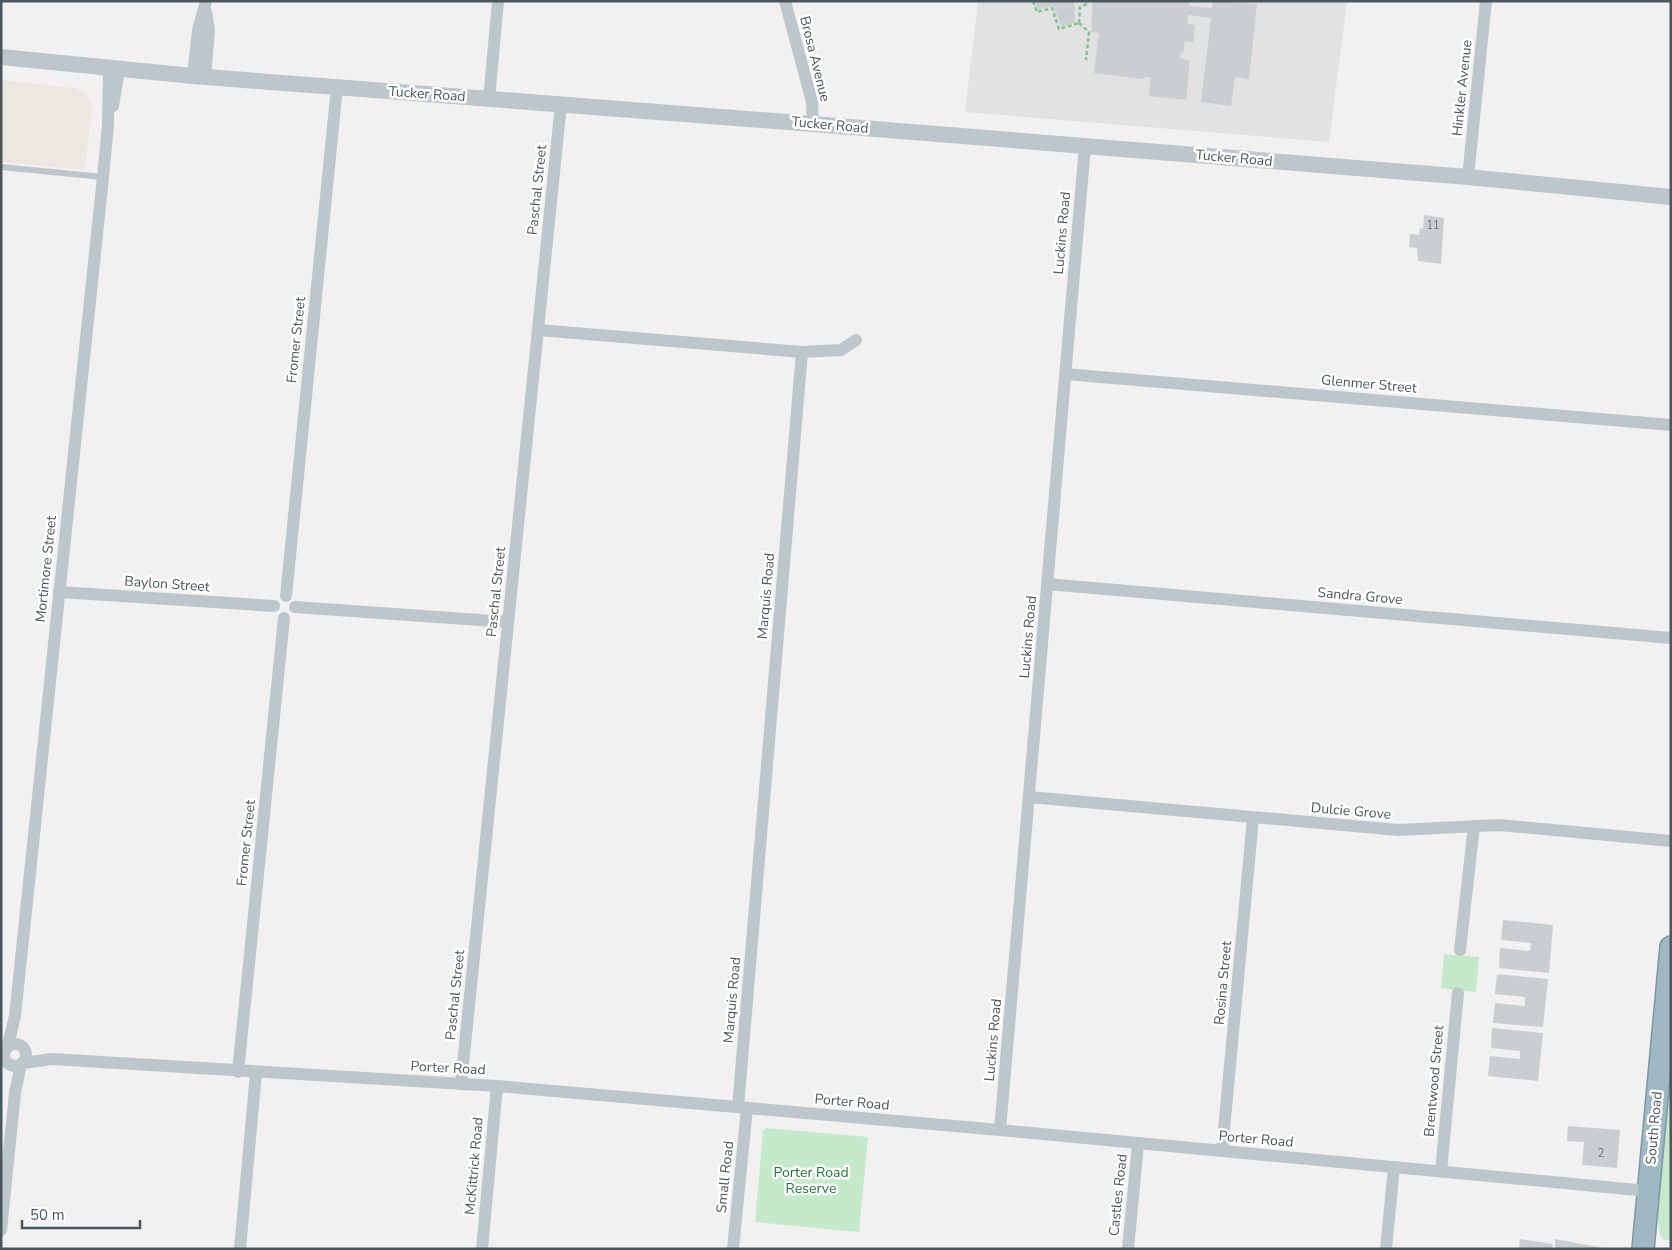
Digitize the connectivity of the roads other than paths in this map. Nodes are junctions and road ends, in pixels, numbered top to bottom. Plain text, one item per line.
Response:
1 (498, 1) edge
2 (785, 1) edge
3 (1486, 1) edge
4 (206, 6) edge
5 (1, 57) edge
6 (114, 69) junction
7 (199, 76) junction
8 (337, 87) junction
9 (489, 99) junction
10 (561, 104) junction
11 (813, 124) junction
12 (1085, 146) junction
13 (1, 167) edge
14 (103, 177) junction
15 (1468, 177) junction
16 (1667, 195) edge
17 (538, 330) junction
18 (856, 340) dead end
19 (802, 352) junction
20 (1065, 374) junction
21 (1671, 425) edge
22 (1047, 584) junction
23 (59, 592) junction
24 (286, 596) junction
25 (274, 606) junction
26 (295, 607) junction
27 (284, 618) junction
28 (508, 622) junction
29 (1671, 638) edge
30 (1029, 797) junction
31 (1253, 818) junction
32 (1474, 826) junction
33 (1671, 841) edge
34 (1460, 950) dead end
35 (1670, 953) edge
36 (1458, 993) dead end
37 (12, 1054) edge
38 (238, 1072) junction
39 (256, 1073) junction
40 (461, 1084) junction
41 (497, 1086) junction
42 (742, 1108) junction
43 (1000, 1130) junction
44 (1138, 1144) junction
45 (1222, 1151) junction
46 (1394, 1167) junction
47 (1441, 1171) junction
48 (1648, 1192) junction
49 (1, 1230) edge
50 (240, 1249) edge
51 (482, 1249) edge
52 (734, 1249) edge
53 (1128, 1249) edge
54 (1386, 1249) edge
55 (1643, 1249) edge

1 - 9 street
2 - 11 street, Brosa Avenue
3 - 15 street, Hinkler Avenue
4 - 7 street
5 - 6 street, Tucker Road
6 - 7 street, Tucker Road
6 - 14 street, Mortimore Street
7 - 8 street, Tucker Road
8 - 9 street, Tucker Road
8 - 24 street, Fromer Street
9 - 10 street, Tucker Road
10 - 11 street, Tucker Road
10 - 17 street, Paschal Street
11 - 12 street, Tucker Road
12 - 15 street, Tucker Road
12 - 20 street, Luckins Road
13 - 14 lane
14 - 23 street, Mortimore Street
15 - 16 street, Tucker Road
17 - 19 street
17 - 28 street, Paschal Street
18 - 19 street
19 - 42 street, Marquis Road
20 - 21 street, Glenmer Street
20 - 22 street, Luckins Road
22 - 29 street, Sandra Grove
22 - 30 street, Luckins Road
23 - 25 street, Baylon Street
23 - 37 street, Mortimore Street
24 - 25 street
24 - 26 street
25 - 27 street
26 - 27 street
26 - 28 street
27 - 38 street, Fromer Street
28 - 40 street, Paschal Street
30 - 31 street, Dulcie Grove
30 - 43 street, Luckins Road
31 - 32 street, Dulcie Grove
31 - 45 street, Rosina Street
32 - 33 street, Dulcie Grove
32 - 34 street
35 - 48 highway, South Road
36 - 47 street, Brentwood Street
37 - 38 street, Porter Road
37 - 49 street, Mortimore Street
38 - 39 street, Porter Road
39 - 40 street, Porter Road
39 - 50 street
40 - 41 street, Porter Road
41 - 42 street, Porter Road
41 - 51 street, McKittrick Road
42 - 43 street, Porter Road
42 - 52 street, Small Road
43 - 44 street, Porter Road
44 - 45 street, Porter Road
44 - 53 street, Castles Road
45 - 46 street, Porter Road
46 - 47 street, Porter Road
46 - 54 street
47 - 48 street, Porter Road
48 - 55 highway, South Road

